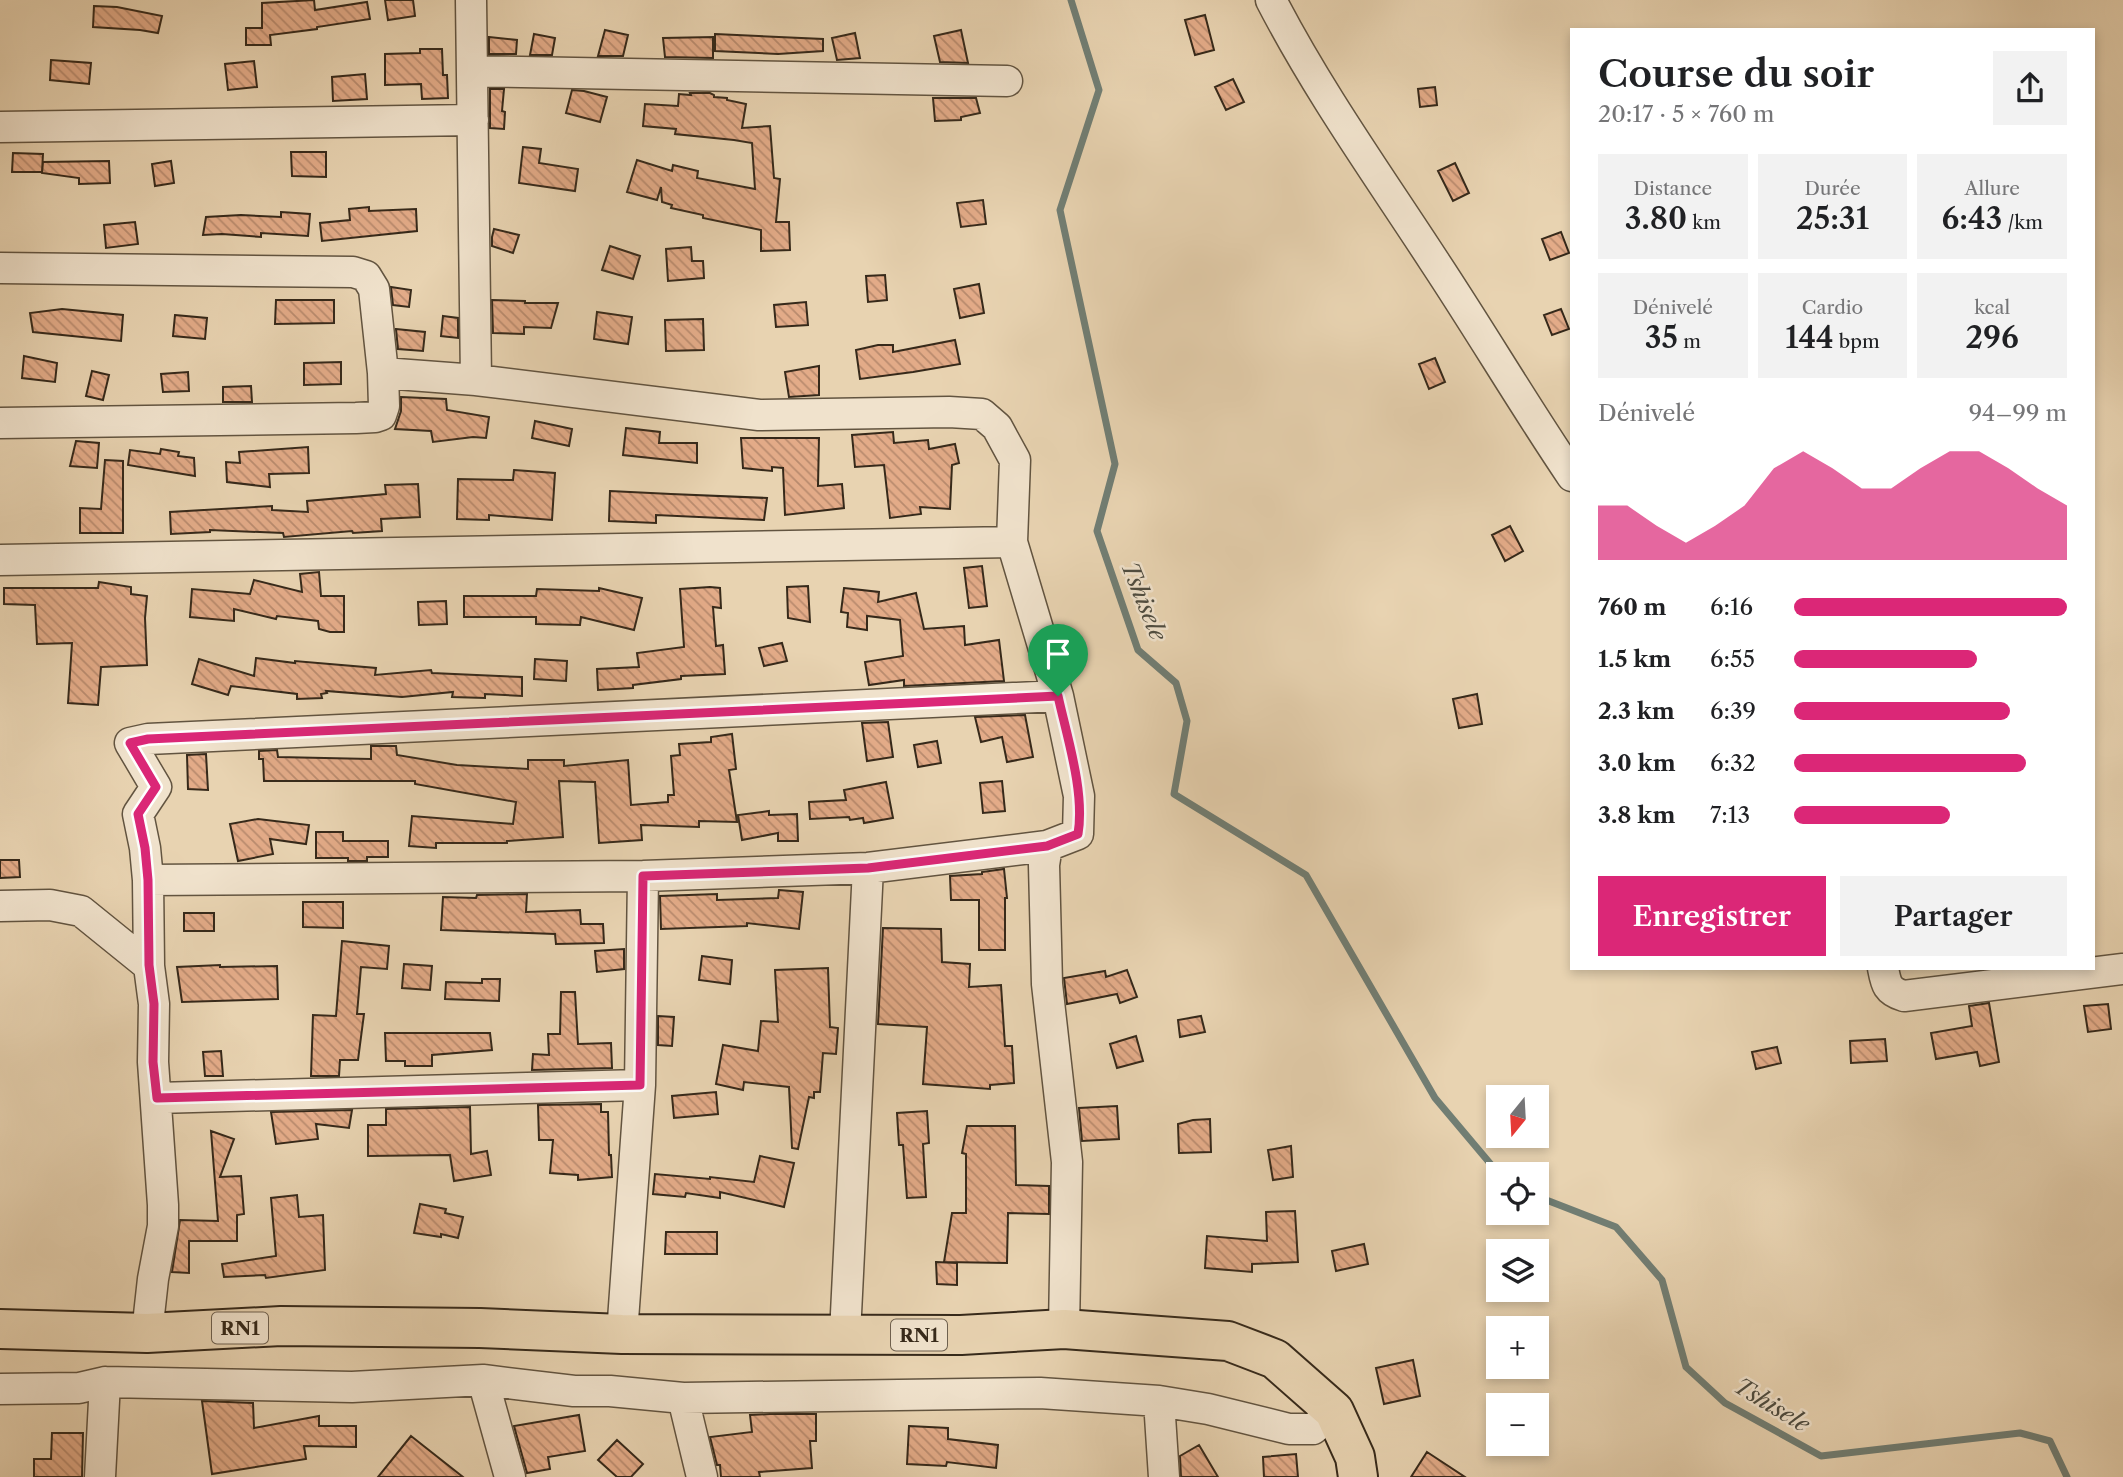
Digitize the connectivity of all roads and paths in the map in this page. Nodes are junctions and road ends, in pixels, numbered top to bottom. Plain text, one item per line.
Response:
1 (471, 0) edge
2 (1271, 0) edge
3 (473, 71) junction
4 (1007, 81) dead end
5 (473, 120) junction
6 (0, 128) edge
7 (0, 268) edge
8 (383, 373) junction
9 (476, 380) junction
10 (0, 424) edge
11 (1570, 473) edge
12 (1012, 542) junction
13 (0, 560) edge
14 (1058, 696) junction
15 (1047, 846) junction
16 (868, 868) junction
17 (643, 876) junction
18 (148, 880) junction
19 (0, 906) edge
20 (149, 965) junction
21 (2123, 969) edge
22 (1883, 970) edge
23 (640, 1085) junction
24 (157, 1098) junction
25 (0, 1329) edge
26 (1064, 1329) junction
27 (147, 1333) junction
28 (622, 1334) junction
29 (845, 1334) junction
30 (483, 1380) junction
31 (105, 1382) junction
32 (0, 1389) edge
33 (683, 1398) junction
34 (1159, 1401) junction
35 (1334, 1411) junction
36 (100, 1477) edge
37 (510, 1477) edge
38 (702, 1477) edge
39 (1164, 1477) edge
40 (1358, 1477) edge

1 - 3 street
2 - 11 street
3 - 4 street
3 - 5 street
5 - 6 street
5 - 9 street
7 - 8 street
8 - 9 street
8 - 10 street
9 - 12 street
12 - 13 street
12 - 14 street
14 - 15 street
14 - 18 street
15 - 16 street
15 - 26 street
16 - 17 street
16 - 29 street
17 - 18 street
17 - 23 street
18 - 20 street
19 - 20 street
20 - 24 street
21 - 22 street
23 - 24 street
23 - 28 street
24 - 27 street
25 - 27 highway, RN1
26 - 29 highway, RN1
26 - 35 highway, RN1
27 - 28 highway, RN1
28 - 29 highway, RN1
30 - 31 street
30 - 33 street
30 - 37 street
31 - 32 street
31 - 36 street
33 - 34 street
33 - 38 street
34 - 35 street
34 - 39 street
35 - 40 highway, RN1

